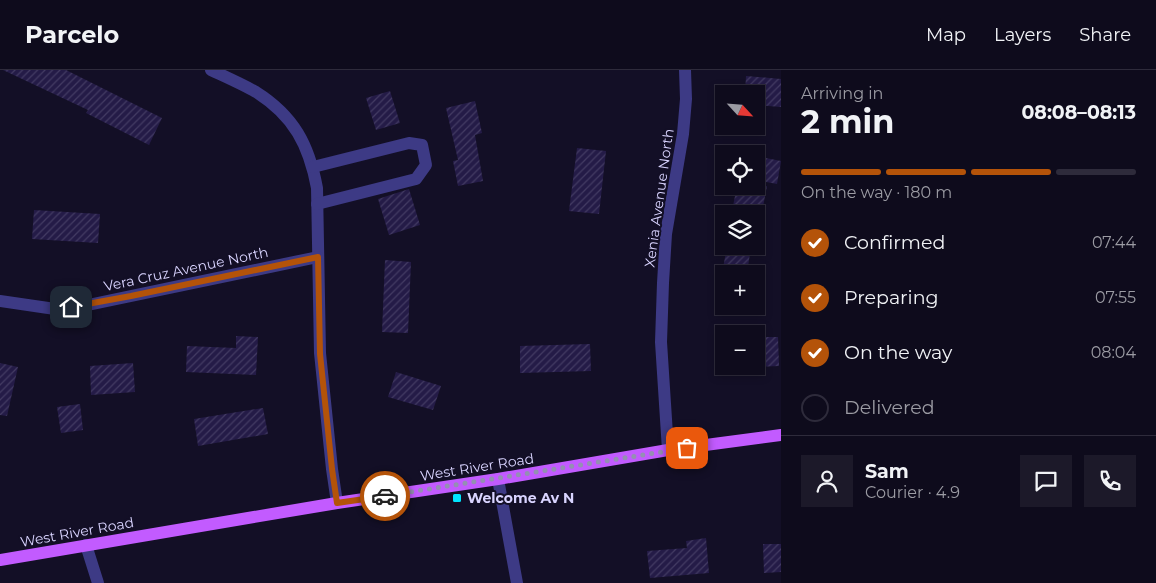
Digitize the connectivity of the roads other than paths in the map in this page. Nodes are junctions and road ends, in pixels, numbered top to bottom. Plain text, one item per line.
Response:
1 (211, 70) edge
2 (685, 70) edge
3 (313, 167) junction
4 (317, 204) junction
5 (318, 257) junction
6 (0, 301) edge
7 (781, 435) edge
8 (668, 450) junction
9 (498, 479) junction
10 (337, 503) junction
11 (86, 545) junction
12 (0, 560) edge
13 (98, 583) edge
14 (517, 583) edge

1 - 3 street
2 - 8 street, Xenia Avenue North
3 - 4 street
3 - 4 street
4 - 5 street
5 - 6 street, Vera Cruz Avenue North
5 - 10 street
7 - 8 main road, West River Road
8 - 9 main road, West River Road
9 - 10 main road, West River Road
9 - 14 street
10 - 11 main road, West River Road
11 - 12 main road, West River Road
11 - 13 street

